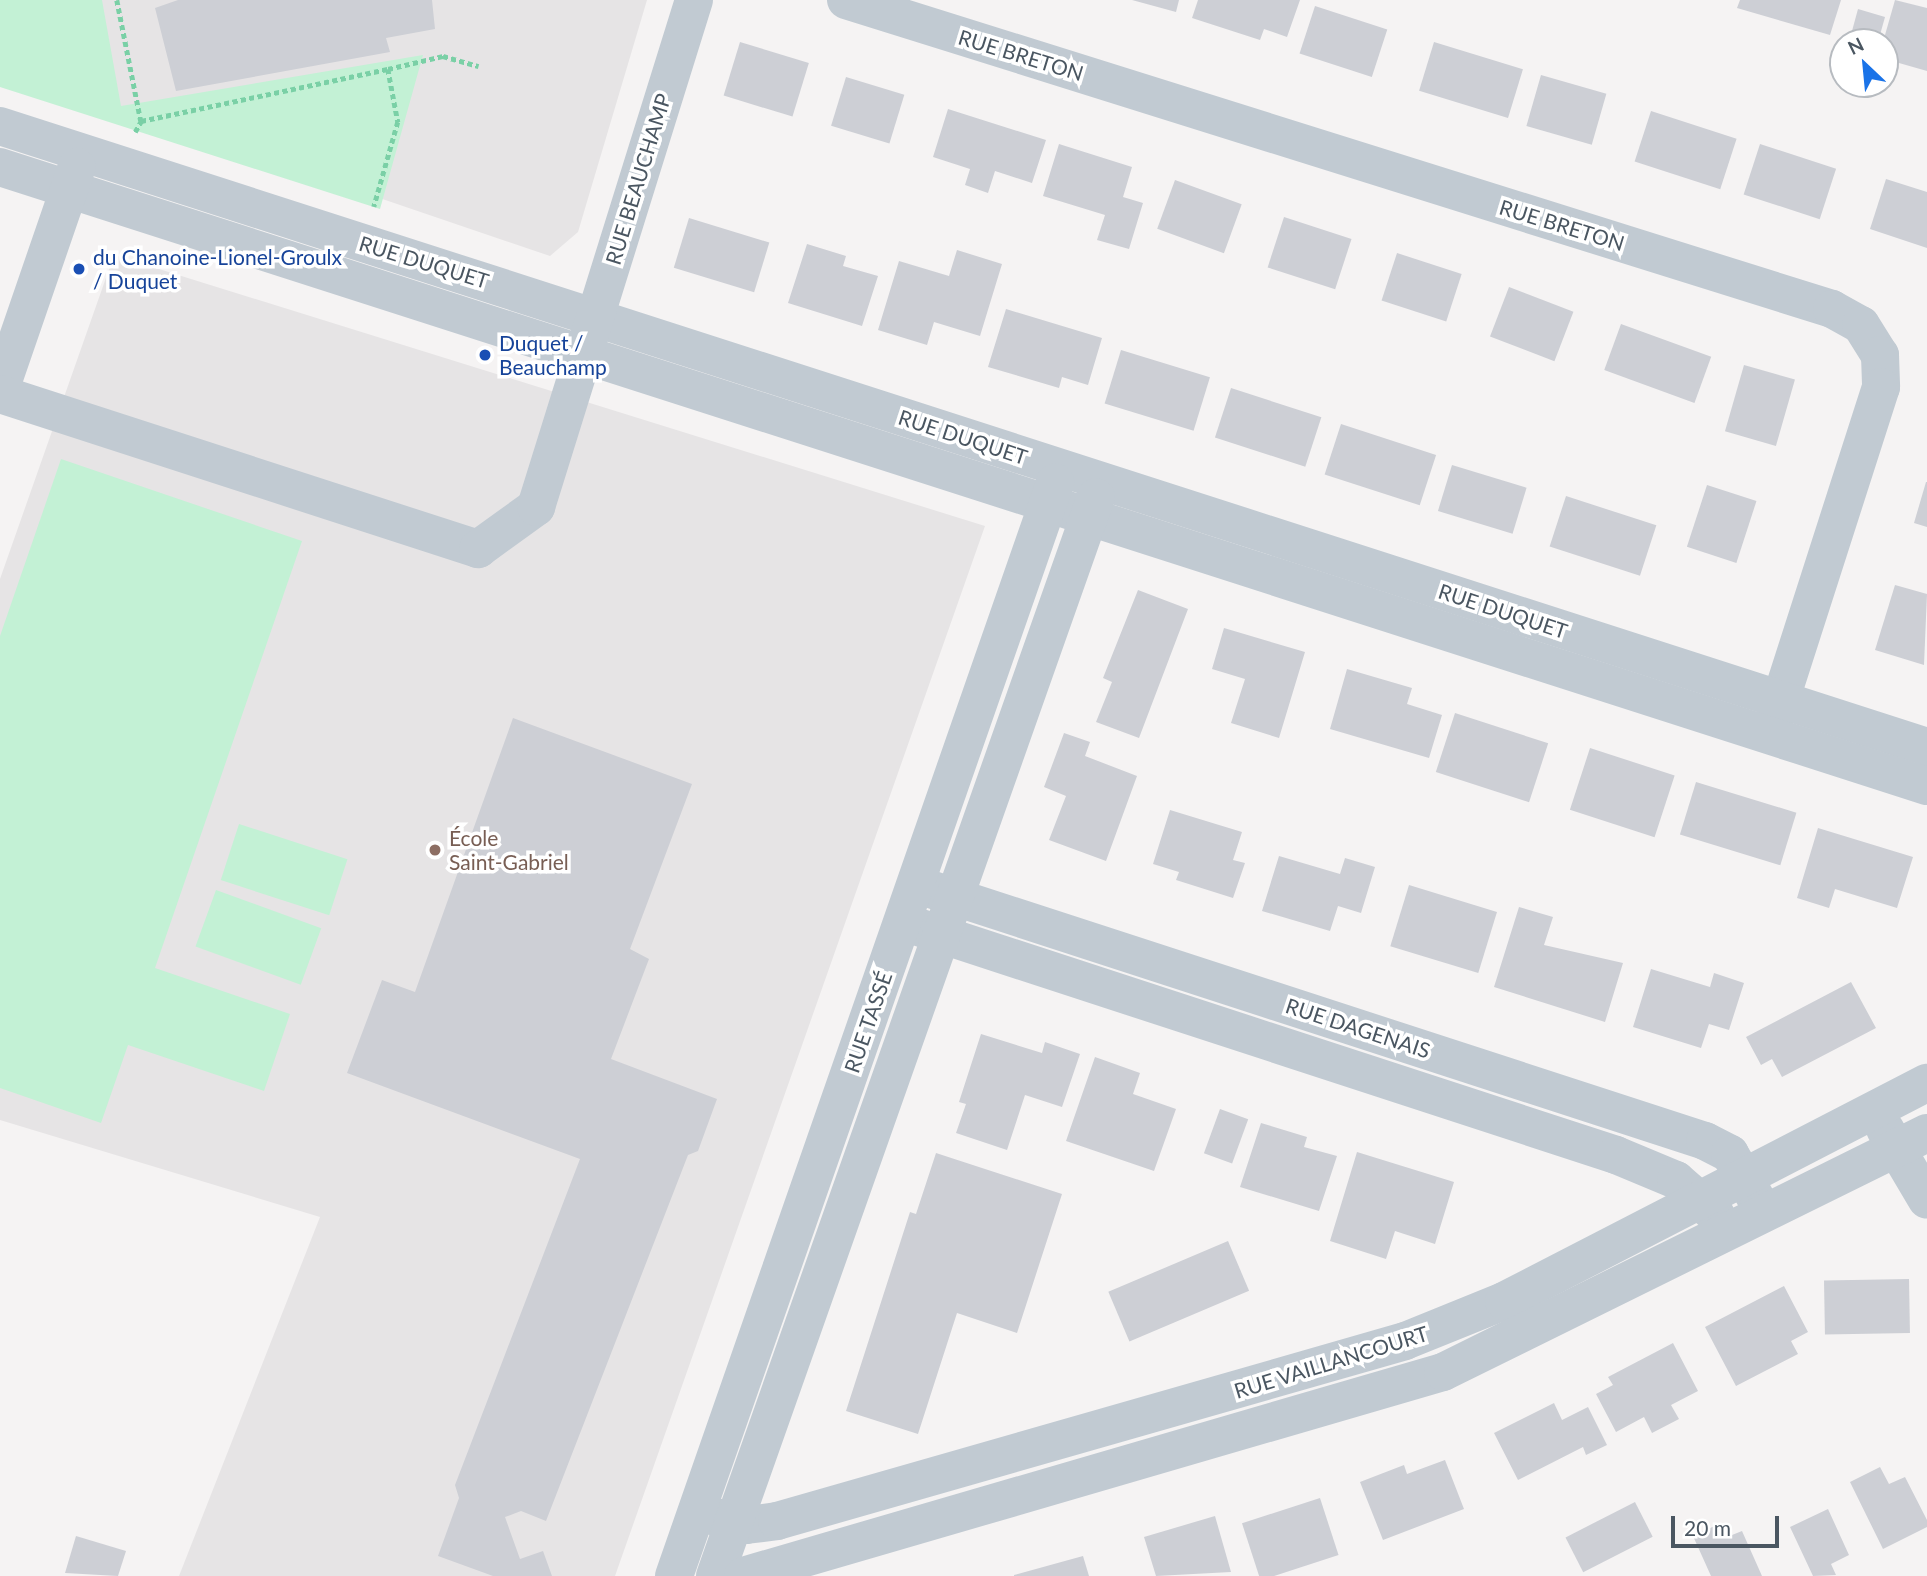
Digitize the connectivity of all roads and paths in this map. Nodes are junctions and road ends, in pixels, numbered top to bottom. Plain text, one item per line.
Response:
1 (117, 0) edge
2 (694, 0) edge
3 (846, 0) edge
4 (479, 66) dead end
5 (388, 69) junction
6 (141, 121) junction
7 (0, 126) edge
8 (132, 138) dead end
9 (83, 152) junction
10 (0, 167) edge
11 (68, 191) junction
12 (372, 215) dead end
13 (594, 318) junction
14 (579, 358) junction
15 (0, 392) edge
16 (1060, 468) junction
17 (1101, 481) junction
18 (1047, 506) junction
19 (1087, 519) junction
20 (1775, 718) junction
21 (1927, 747) edge
22 (1927, 786) edge
23 (915, 884) junction
24 (954, 898) junction
25 (903, 922) junction
26 (941, 936) junction
27 (1927, 1083) edge
28 (1876, 1112) junction
29 (1912, 1142) edge
30 (1747, 1178) junction
31 (1702, 1199) junction
32 (1927, 1200) edge
33 (1765, 1216) junction
34 (1728, 1234) junction
35 (697, 1513) junction
36 (737, 1524) junction
37 (695, 1574) edge
38 (743, 1576) edge

1 - 6 path
2 - 13 street, RUE BEAUCHAMP
3 - 20 street, RUE BRETON
4 - 5 path
5 - 6 path
5 - 12 path
6 - 8 path
7 - 9 street, RUE DUQUET
9 - 11 street
9 - 13 street, RUE DUQUET
10 - 11 street, RUE DUQUET
11 - 14 street, RUE DUQUET
11 - 15 street
13 - 14 street, RUE BEAUCHAMP
13 - 16 street, RUE DUQUET
14 - 15 street, RUE BEAUCHAMP
14 - 18 street, RUE DUQUET
16 - 17 street, RUE DUQUET
16 - 18 street, RUE TASSÉ
17 - 19 street, RUE TASSÉ
17 - 20 street, RUE DUQUET
18 - 19 street, RUE DUQUET
18 - 23 street, RUE TASSÉ
19 - 20 street, RUE DUQUET
19 - 24 street, RUE TASSÉ
20 - 21 street, RUE DUQUET
20 - 22 street, RUE DUQUET
23 - 24 street, RUE DAGENAIS
23 - 25 street, RUE TASSÉ
24 - 26 street, RUE TASSÉ
24 - 30 street, RUE DAGENAIS
25 - 26 street, RUE DAGENAIS
25 - 35 street, RUE TASSÉ
26 - 31 street, RUE DAGENAIS
26 - 36 street, RUE TASSÉ
27 - 28 street, RUE VAILLANCOURT
28 - 29 street
28 - 30 street, RUE VAILLANCOURT
29 - 32 street
29 - 33 street, RUE VAILLANCOURT
30 - 31 street, RUE VAILLANCOURT
30 - 33 street, RUE DAGENAIS
31 - 34 street, RUE DAGENAIS
31 - 36 street, RUE VAILLANCOURT
33 - 34 street, RUE VAILLANCOURT
34 - 38 street, RUE VAILLANCOURT
35 - 36 street, RUE VAILLANCOURT
35 - 37 street, RUE TASSÉ
36 - 37 street, RUE TASSÉ

